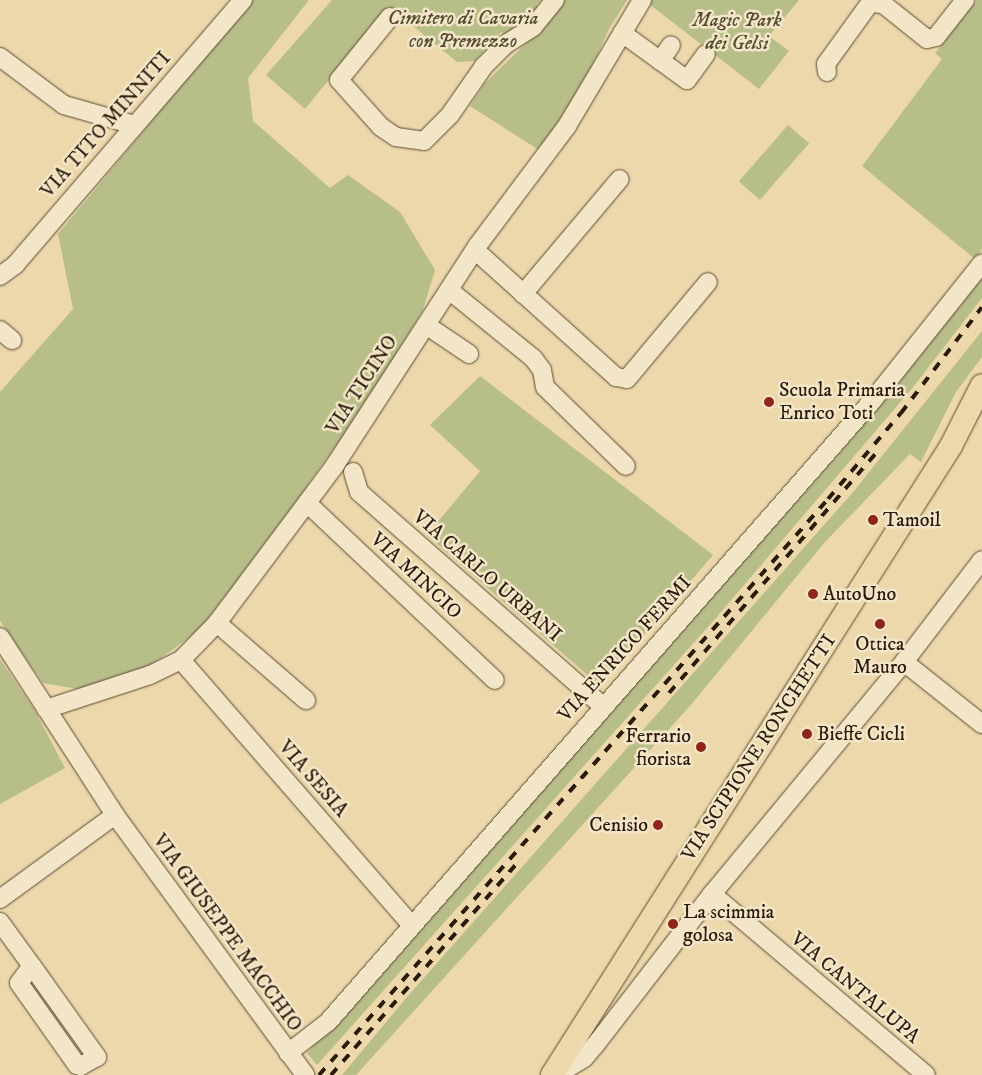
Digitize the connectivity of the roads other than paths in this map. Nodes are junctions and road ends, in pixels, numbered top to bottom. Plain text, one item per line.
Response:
1 (243, 0) edge
2 (555, 0) edge
3 (642, 0) edge
4 (965, 0) edge
5 (390, 17) dead end
6 (622, 33) junction
7 (671, 45) dead end
8 (706, 54) dead end
9 (0, 57) edge
10 (660, 61) junction
11 (827, 72) dead end
12 (134, 125) junction
13 (620, 179) dead end
14 (475, 250) junction
15 (982, 262) edge
16 (0, 276) edge
17 (708, 282) dead end
18 (448, 290) junction
19 (523, 294) junction
20 (426, 325) junction
21 (469, 354) dead end
22 (982, 385) edge
23 (982, 405) edge
24 (966, 422) junction
25 (626, 466) dead end
26 (353, 472) dead end
27 (307, 503) junction
28 (982, 560) edge
29 (217, 623) junction
30 (0, 637) edge
31 (181, 660) junction
32 (904, 662) junction
33 (495, 680) dead end
34 (306, 700) dead end
35 (602, 706) junction
36 (46, 709) junction
37 (982, 724) edge
38 (115, 815) junction
39 (712, 894) junction
40 (0, 899) edge
41 (0, 922) edge
42 (412, 926) junction
43 (288, 1053) junction
44 (97, 1057) dead end
45 (305, 1075) edge
46 (552, 1075) edge
47 (556, 1075) edge
48 (926, 1075) edge

1 - 12 street, VIA TITO MINNITI
2 - 5 street
3 - 6 street, VIA TICINO
4 - 11 street
6 - 10 street
6 - 14 street, VIA TICINO
7 - 10 street
8 - 10 street
9 - 12 street
12 - 16 street, VIA TITO MINNITI
13 - 19 street
14 - 18 street, VIA TICINO
14 - 19 street
15 - 35 street, VIA ENRICO FERMI
17 - 19 street
18 - 20 street, VIA TICINO
18 - 25 street
20 - 21 street
20 - 27 street, VIA TICINO
22 - 24 main road, VIA SCIPIONE RONCHETTI
23 - 24 main road, VIA SCIPIONE RONCHETTI
24 - 46 main road, VIA SCIPIONE RONCHETTI
26 - 35 street, VIA CARLO URBANI
27 - 29 street, VIA TICINO
27 - 33 street, VIA MINCIO
28 - 32 street
29 - 31 street, VIA TICINO
29 - 34 street
30 - 36 street, VIA GIUSEPPE MACCHIO
31 - 36 street, VIA TICINO
31 - 42 street, VIA SESIA
32 - 37 street
32 - 39 street
35 - 42 street, VIA ENRICO FERMI
36 - 38 street, VIA GIUSEPPE MACCHIO
38 - 40 street
38 - 43 street, VIA GIUSEPPE MACCHIO
39 - 47 street
39 - 48 street, VIA CANTALUPA
41 - 44 street
42 - 43 street, VIA ENRICO FERMI
43 - 45 street, VIA GIUSEPPE MACCHIO

